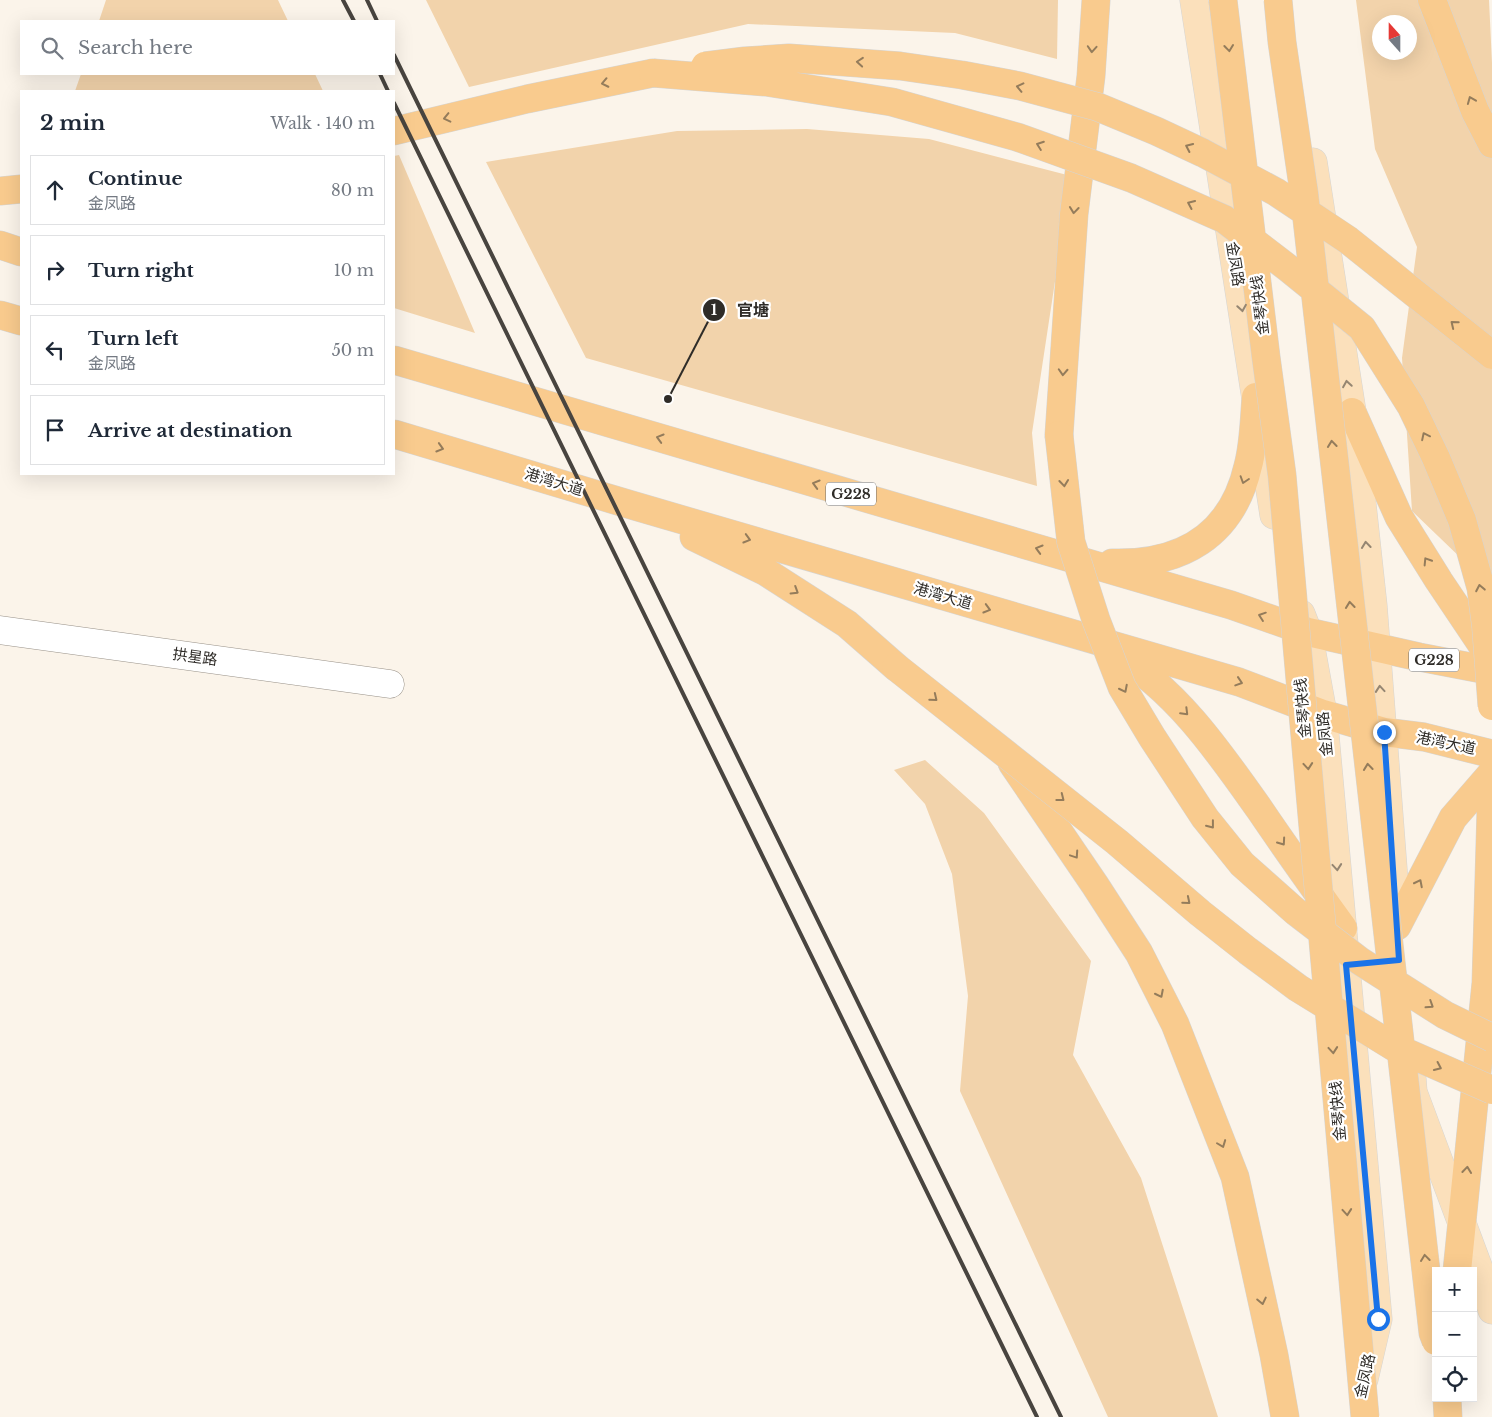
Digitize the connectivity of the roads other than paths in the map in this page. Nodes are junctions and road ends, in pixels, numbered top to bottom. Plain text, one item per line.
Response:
1 (1096, 0) edge
2 (1194, 0) edge
3 (1223, 0) edge
4 (1278, 0) edge
5 (1288, 0) edge
6 (1432, 0) edge
7 (653, 73) junction
8 (395, 131) edge
9 (1492, 144) edge
10 (20, 189) edge
11 (0, 191) edge
12 (0, 245) edge
13 (20, 252) edge
14 (0, 315) edge
15 (20, 321) edge
16 (1492, 355) edge
17 (395, 360) edge
18 (1256, 397) junction
19 (1352, 412) junction
20 (395, 434) edge
21 (628, 504) junction
22 (1084, 562) junction
23 (0, 630) edge
24 (1308, 632) junction
25 (1092, 639) junction
26 (1376, 646) junction
27 (1492, 660) edge
28 (1492, 671) edge
29 (390, 684) dead end
30 (1492, 706) edge
31 (1323, 714) junction
32 (1384, 732) junction
33 (1492, 754) edge
34 (1008, 757) junction
35 (1492, 774) edge
36 (1397, 926) junction
37 (1342, 928) junction
38 (1399, 960) junction
39 (1346, 965) junction
40 (1492, 1038) edge
41 (1492, 1090) edge
42 (1457, 1267) edge
43 (1492, 1310) edge
44 (1432, 1323) edge
45 (1447, 1402) edge
46 (1285, 1417) edge
47 (1355, 1417) edge
48 (1365, 1417) edge
49 (1448, 1417) edge

1 -> 40 highway, bridge
2 -> 18 main road, 金凤路
3 -> 48 highway, 金琴快线, bridge
44 -> 4 highway, bridge
19 -> 5 main road
9 -> 6 highway
7 -> 8 highway
16 -> 7 highway, bridge
30 -> 7 highway, bridge
10 - 11 highway
12 - 13 highway
14 - 15 highway
22 -> 17 highway, G228
18 -> 22 highway
18 - 24 main road, 金凤路
26 -> 19 main road
27 -> 19 highway
20 -> 21 highway, 港湾大道
21 -> 25 highway, 港湾大道
21 -> 34 highway, bridge
24 -> 22 highway, G228
23 - 29 street, 拱星路
24 - 26 highway, G228
24 - 31 main road, 金凤路
25 -> 31 highway, 港湾大道
25 -> 37 highway
26 - 28 highway, G228
32 -> 26 main road
31 - 32 highway, 港湾大道
31 -> 37 main road, 金凤路
32 - 33 highway, 港湾大道
32 - 36 main road
34 -> 41 highway, bridge
34 -> 46 highway
36 -> 35 highway
42 -> 35 highway, bridge
36 - 38 main road
37 - 39 main road, 金凤路
38 - 39 main road
38 - 43 main road
39 - 47 main road, 金凤路
45 - 49 highway

